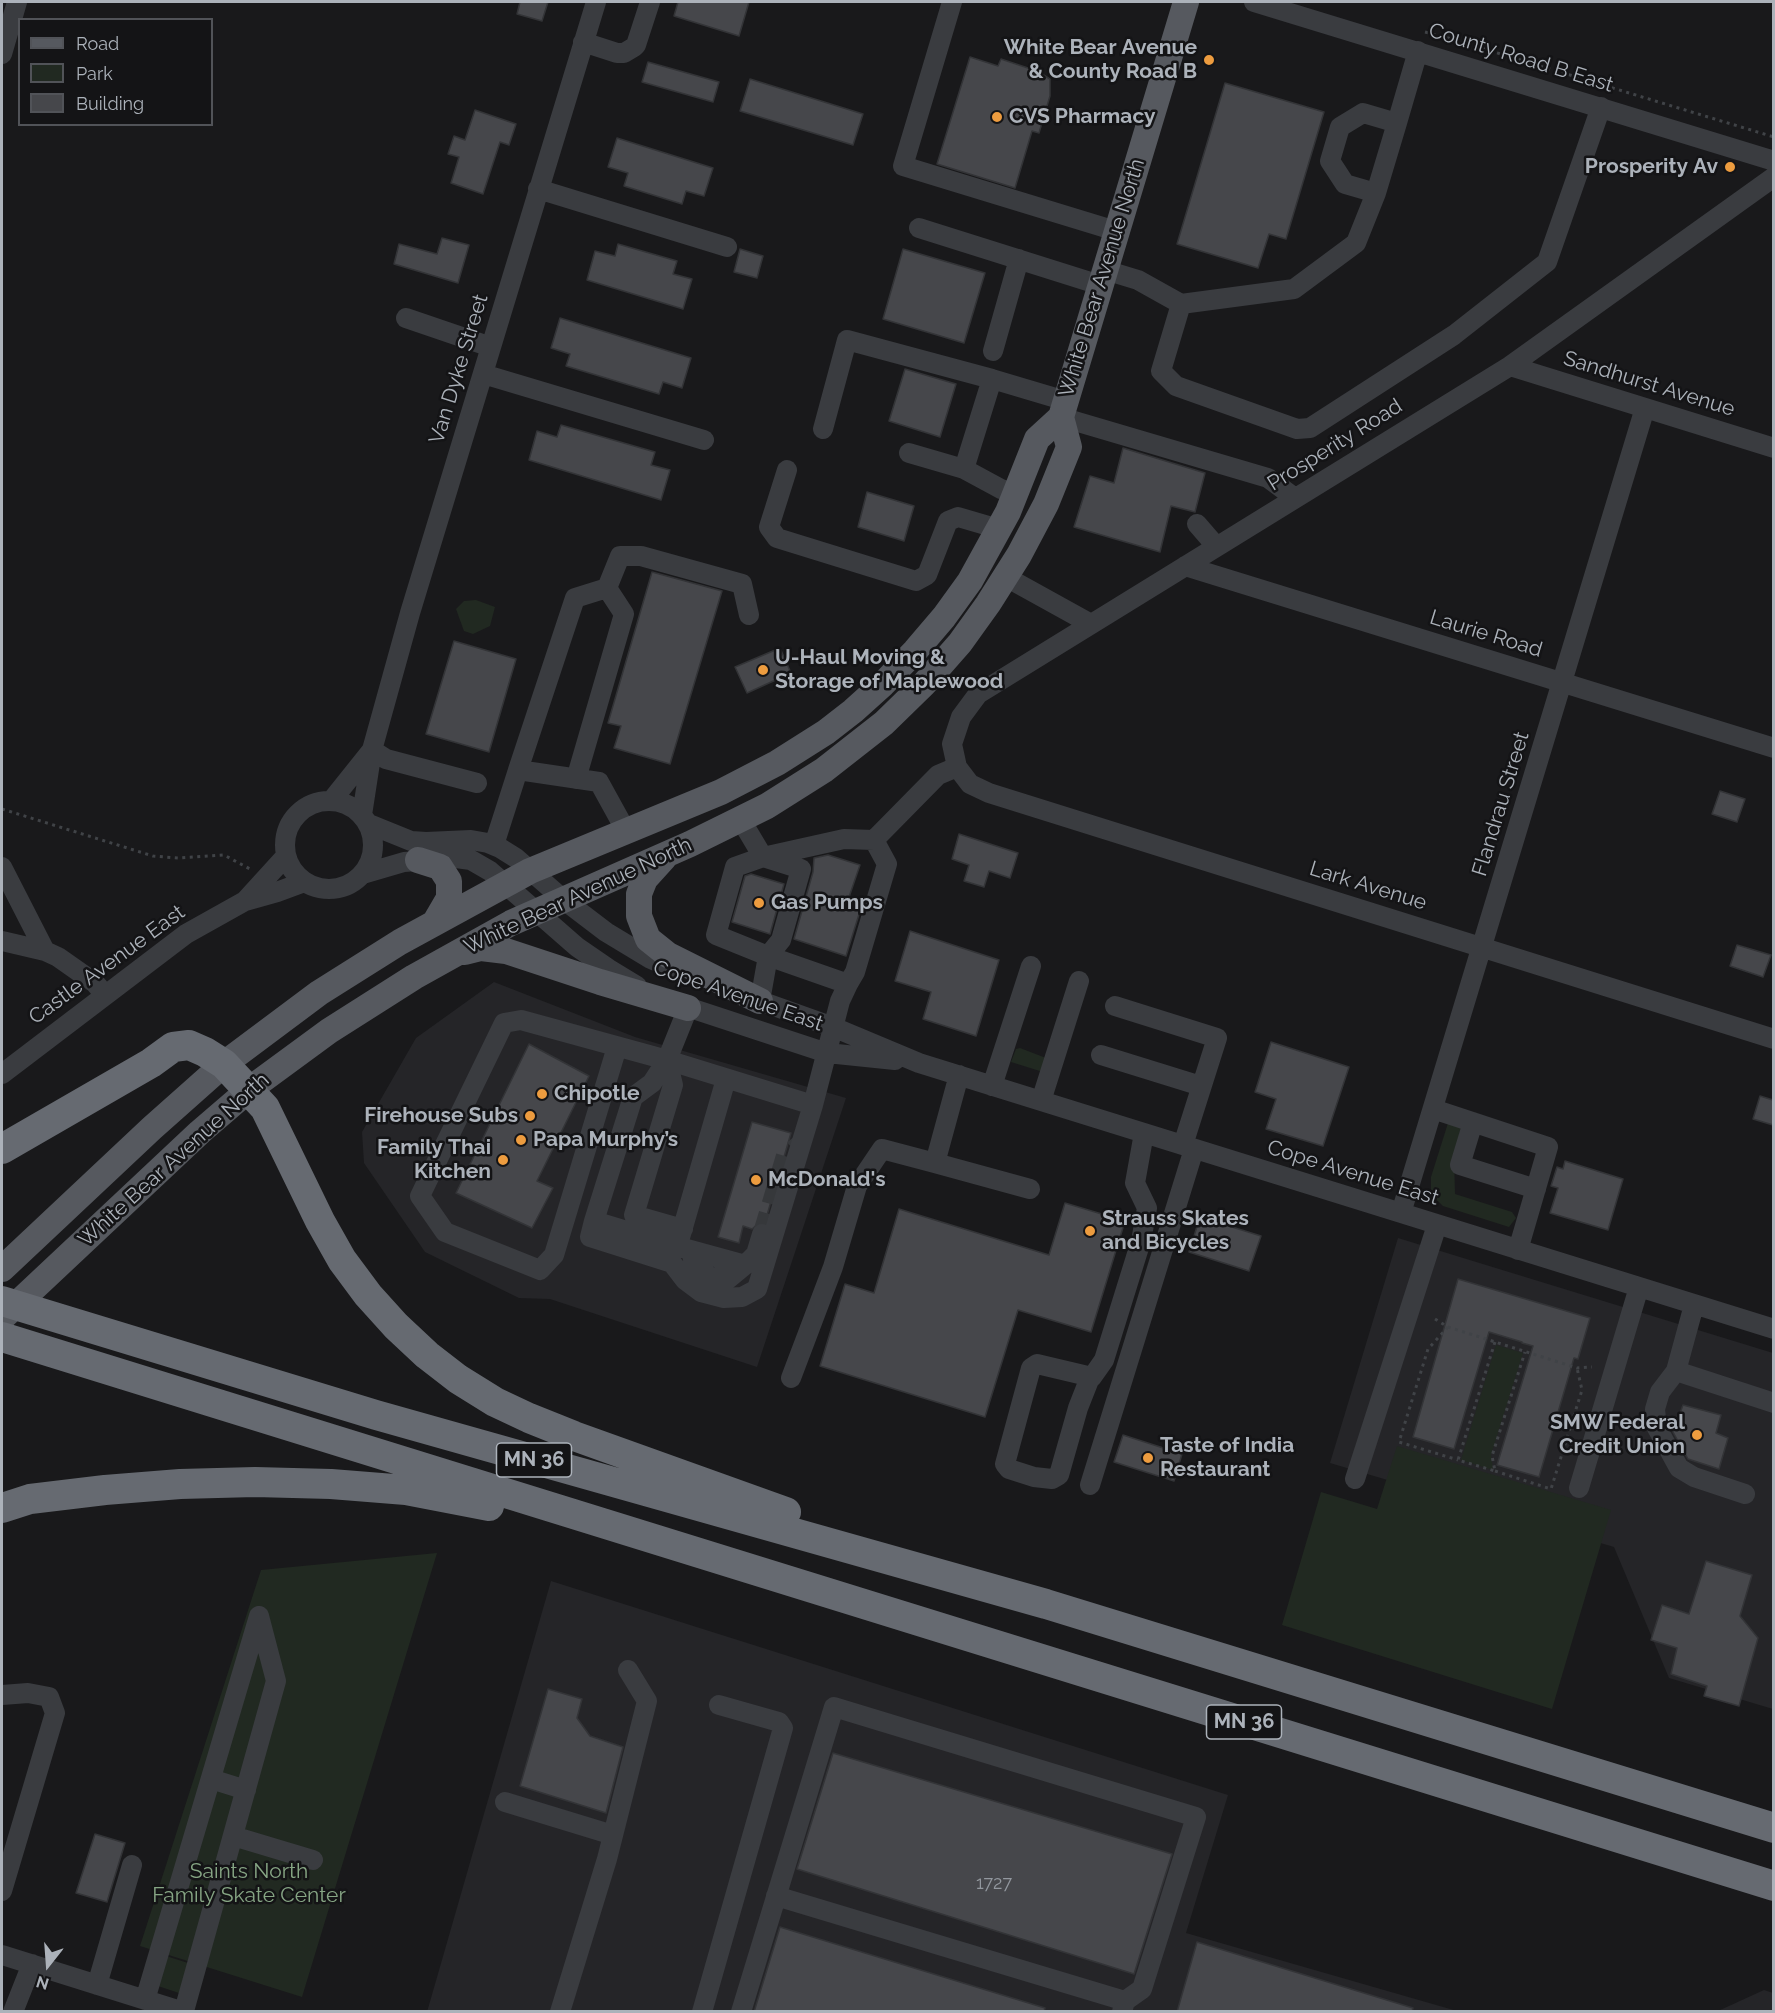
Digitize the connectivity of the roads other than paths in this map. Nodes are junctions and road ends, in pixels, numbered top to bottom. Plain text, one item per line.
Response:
1 (17, 2) edge
2 (596, 2) edge
3 (650, 2) edge
4 (952, 2) edge
5 (1186, 2) edge
6 (1254, 2) edge
7 (582, 42) junction
8 (1418, 51) junction
9 (2, 54) edge
10 (1601, 107) junction
11 (1397, 123) junction
12 (1773, 161) edge
13 (1773, 177) edge
14 (538, 189) junction
15 (1376, 192) junction
16 (919, 228) dead end
17 (1116, 231) junction
18 (727, 247) dead end
19 (1019, 259) junction
20 (1102, 277) junction
21 (1181, 304) junction
22 (406, 318) dead end
23 (491, 347) junction
24 (993, 351) dead end
25 (1510, 366) junction
26 (483, 374) junction
27 (992, 379) junction
28 (1645, 408) junction
29 (1063, 409) junction
30 (823, 429) dead end
31 (704, 441) dead end
32 (1773, 448) edge
33 (909, 453) dead end
34 (964, 469) junction
35 (787, 470) dead end
36 (1016, 494) junction
37 (1295, 498) junction
38 (1197, 524) dead end
39 (999, 529) junction
40 (1216, 546) junction
41 (1185, 566) junction
42 (1006, 577) junction
43 (607, 588) junction
44 (749, 615) dead end
45 (1091, 624) junction
46 (1563, 683) junction
47 (1773, 748) edge
48 (372, 750) junction
49 (957, 767) junction
50 (518, 770) junction
51 (576, 779) junction
52 (477, 783) dead end
53 (332, 800) junction
54 (365, 820) junction
55 (741, 820) junction
56 (626, 831) junction
57 (874, 840) junction
58 (494, 845) junction
59 (669, 854) junction
60 (286, 856) junction
61 (763, 857) junction
62 (418, 861) junction
63 (2, 867) edge
64 (530, 871) junction
65 (363, 874) junction
66 (304, 882) junction
67 (505, 884) junction
68 (564, 900) junction
69 (245, 901) junction
70 (537, 911) junction
71 (435, 922) junction
72 (2, 941) edge
73 (1482, 947) junction
74 (45, 951) junction
75 (450, 955) junction
76 (768, 956) junction
77 (1030, 966) dead end
78 (1079, 981) dead end
79 (848, 984) junction
80 (105, 995) junction
81 (760, 1001) junction
82 (1115, 1006) dead end
83 (688, 1008) junction
84 (833, 1027) junction
85 (1773, 1039) edge
86 (617, 1047) junction
87 (827, 1053) junction
88 (1101, 1055) dead end
89 (667, 1060) junction
90 (919, 1063) junction
91 (224, 1064) junction
92 (2, 1074) edge
93 (959, 1076) junction
94 (726, 1079) junction
95 (992, 1086) junction
96 (1201, 1086) junction
97 (250, 1089) junction
98 (1041, 1101) junction
99 (813, 1105) junction
100 (1432, 1109) junction
101 (1473, 1122) junction
102 (1144, 1133) junction
103 (1188, 1147) junction
104 (2, 1149) edge
105 (935, 1163) junction
106 (1030, 1189) dead end
107 (1536, 1189) junction
108 (1401, 1213) junction
109 (1437, 1225) junction
110 (629, 1231) junction
111 (763, 1233) tunnel mouth
112 (681, 1247) junction
113 (1518, 1250) junction
114 (2, 1269) edge
115 (1640, 1287) junction
116 (2, 1301) edge
117 (1694, 1305) junction
118 (2, 1318) edge
119 (1773, 1329) edge
120 (2, 1337) edge
121 (1676, 1371) junction
122 (1092, 1377) junction
123 (791, 1378) dead end
124 (1773, 1403) edge
125 (1355, 1479) dead end
126 (1090, 1485) dead end
127 (1579, 1488) dead end
128 (1745, 1494) dead end
129 (2, 1508) edge
130 (714, 1558) junction
131 (999, 1590) junction
132 (628, 1670) dead end
133 (2, 1695) edge
134 (719, 1705) dead end
135 (211, 1779) junction
136 (246, 1790) junction
137 (505, 1802) dead end
138 (1773, 1828) edge
139 (613, 1835) junction
140 (233, 1836) junction
141 (313, 1860) dead end
142 (132, 1865) dead end
143 (1773, 1886) edge
144 (2, 1889) edge
145 (776, 1896) junction
146 (2, 1955) edge
147 (32, 1964) junction
148 (97, 1985) junction
149 (145, 2000) junction
150 (1124, 2006) edge
151 (184, 2011) edge
152 (13, 2012) edge
153 (560, 2012) edge
154 (702, 2012) edge
155 (741, 2012) edge

1 - 9 street
2 - 7 street, Van Dyke Street
3 - 7 street
4 - 17 street
5 - 17 main road, White Bear Avenue North
6 - 8 street, County Road B East
7 - 14 street, Van Dyke Street
8 - 10 street, County Road B East
8 - 11 street
10 - 12 street, County Road B East
10 - 21 street
11 - 15 street
11 - 15 street
13 - 25 street, Prosperity Road
14 - 18 street
14 - 23 street, Van Dyke Street
15 - 21 street
16 - 19 street
17 - 20 main road, White Bear Avenue North
19 - 20 street
19 - 24 street
20 - 21 street
20 - 29 main road, White Bear Avenue North
22 - 23 street
23 - 26 street, Van Dyke Street
25 - 28 street, Sandhurst Avenue
25 - 37 street, Prosperity Road
26 - 31 street
26 - 48 street, Van Dyke Street
27 - 29 street
27 - 30 street
27 - 34 street
28 - 32 street, Sandhurst Avenue
28 - 46 street, Flandrau Street
29 - 36 main road, White Bear Avenue North
29 - 37 street
29 - 42 main road, White Bear Avenue North
33 - 34 street
34 - 36 street
35 - 39 street
36 - 39 main road, White Bear Avenue North
37 - 40 street, Prosperity Road
38 - 40 street
39 - 56 main road, White Bear Avenue North
40 - 41 street, Prosperity Road
41 - 45 street, Prosperity Road
41 - 46 street, Laurie Road
42 - 45 street
42 - 55 main road, White Bear Avenue North
43 - 44 street
43 - 50 street
43 - 51 street
45 - 49 street, Prosperity Road
46 - 47 street, Laurie Road
46 - 73 street, Flandrau Street
48 - 52 street
48 - 53 street, Van Dyke Street
48 - 54 street, Van Dyke Street
49 - 57 street
49 - 73 street, Lark Avenue
50 - 51 street
50 - 58 street
51 - 56 street
53 - 54 street
53 - 60 street
54 - 58 street
54 - 65 street
55 - 59 main road, White Bear Avenue North
55 - 61 street
56 - 64 main road, White Bear Avenue North
57 - 61 street
57 - 79 street
58 - 64 street
59 - 68 main road, White Bear Avenue North
59 - 81 main road
60 - 66 street
60 - 69 street
61 - 76 street
61 - 76 street
62 - 65 street
62 - 67 street
62 - 71 main road
63 - 74 street
64 - 67 main road, White Bear Avenue North
64 - 68 street
65 - 66 street
66 - 69 street
67 - 70 street, Cope Avenue East
67 - 71 main road, White Bear Avenue North
68 - 70 main road, White Bear Avenue North
68 - 81 street, Cope Avenue East
69 - 80 street, Castle Avenue East
70 - 75 main road, White Bear Avenue North
70 - 83 street, Cope Avenue East
71 - 91 main road, White Bear Avenue North
72 - 74 street
73 - 85 street, Lark Avenue
73 - 100 street, Flandrau Street
74 - 80 street
75 - 83 main road
75 - 97 main road, White Bear Avenue North
76 - 79 street
76 - 81 street
77 - 95 street
78 - 98 street
79 - 84 street
80 - 92 street, Castle Avenue East
81 - 84 street, Cope Avenue East
82 - 96 street
83 - 87 street, Cope Avenue East
83 - 89 street
84 - 87 street
84 - 90 street, Cope Avenue East
86 - 86 street
86 - 89 street
87 - 90 street, Cope Avenue East
87 - 99 street
88 - 96 street
89 - 94 street
89 - 110 street
89 - 110 street
90 - 93 street, Cope Avenue East
91 - 97 highway
91 - 104 highway
91 - 114 main road, White Bear Avenue North
93 - 95 street, Cope Avenue East
93 - 105 street
94 - 99 street
94 - 112 street
95 - 98 street, Cope Avenue East
96 - 103 street
97 - 118 main road, White Bear Avenue North
97 - 131 highway
98 - 102 street, Cope Avenue East
99 - 112 street
100 - 101 street
100 - 108 street, Flandrau Street
101 - 107 street
101 - 107 street
102 - 103 street, Cope Avenue East
102 - 122 street
103 - 108 street, Cope Avenue East
103 - 126 street
105 - 106 street
105 - 123 street
107 - 113 street
108 - 109 street, Cope Avenue East
109 - 113 street, Cope Avenue East
109 - 125 street
110 - 112 street
110 - 112 street
111 - 112 street
113 - 115 street, Cope Avenue East
115 - 117 street, Cope Avenue East
115 - 127 street
116 - 131 highway, MN 36
117 - 119 street, Cope Avenue East
117 - 121 street
120 - 130 highway, MN 36
121 - 124 street
121 - 128 street
122 - 122 street
129 - 130 highway
130 - 143 highway, MN 36
131 - 138 highway, MN 36
132 - 139 street
133 - 144 street
134 - 154 street
135 - 136 street
135 - 136 street
135 - 149 street
136 - 140 street
137 - 139 street
139 - 153 street
140 - 141 street
140 - 151 street
142 - 148 street
145 - 150 street
145 - 150 street
145 - 155 street
146 - 147 street
147 - 148 street
147 - 152 street
148 - 149 street
149 - 151 street

